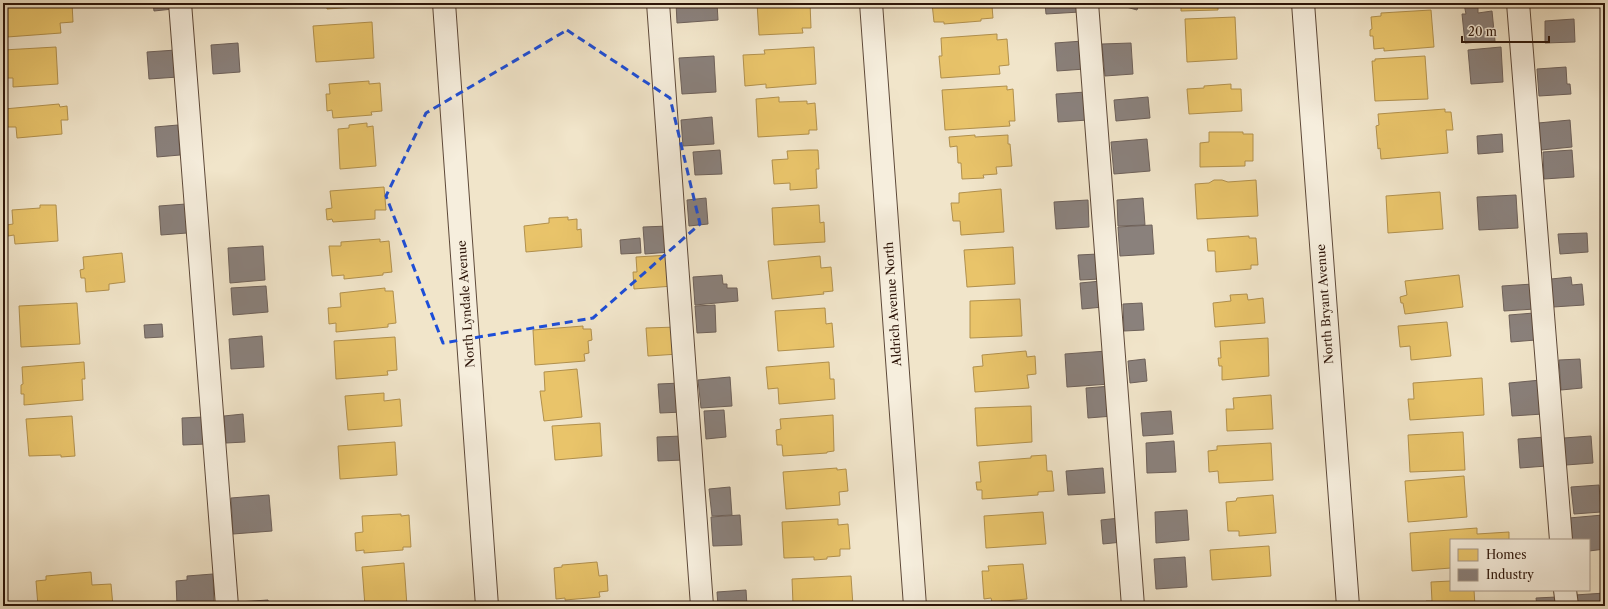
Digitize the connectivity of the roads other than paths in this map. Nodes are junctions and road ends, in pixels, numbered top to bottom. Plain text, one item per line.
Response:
1 (180, 3) edge
2 (444, 3) edge
3 (658, 3) edge
4 (871, 3) edge
5 (1088, 3) edge
6 (1303, 3) edge
7 (1518, 3) edge
8 (1561, 539) edge
9 (1565, 591) edge
10 (227, 606) edge
11 (488, 606) edge
12 (702, 606) edge
13 (915, 606) edge
14 (1134, 606) edge
15 (1348, 606) edge
16 (1567, 606) edge

1 - 10 street
2 - 11 street, North Lyndale Avenue
3 - 12 street
4 - 13 street, Aldrich Avenue North
5 - 14 street
6 - 15 street, North Bryant Avenue
7 - 8 street
9 - 16 street

